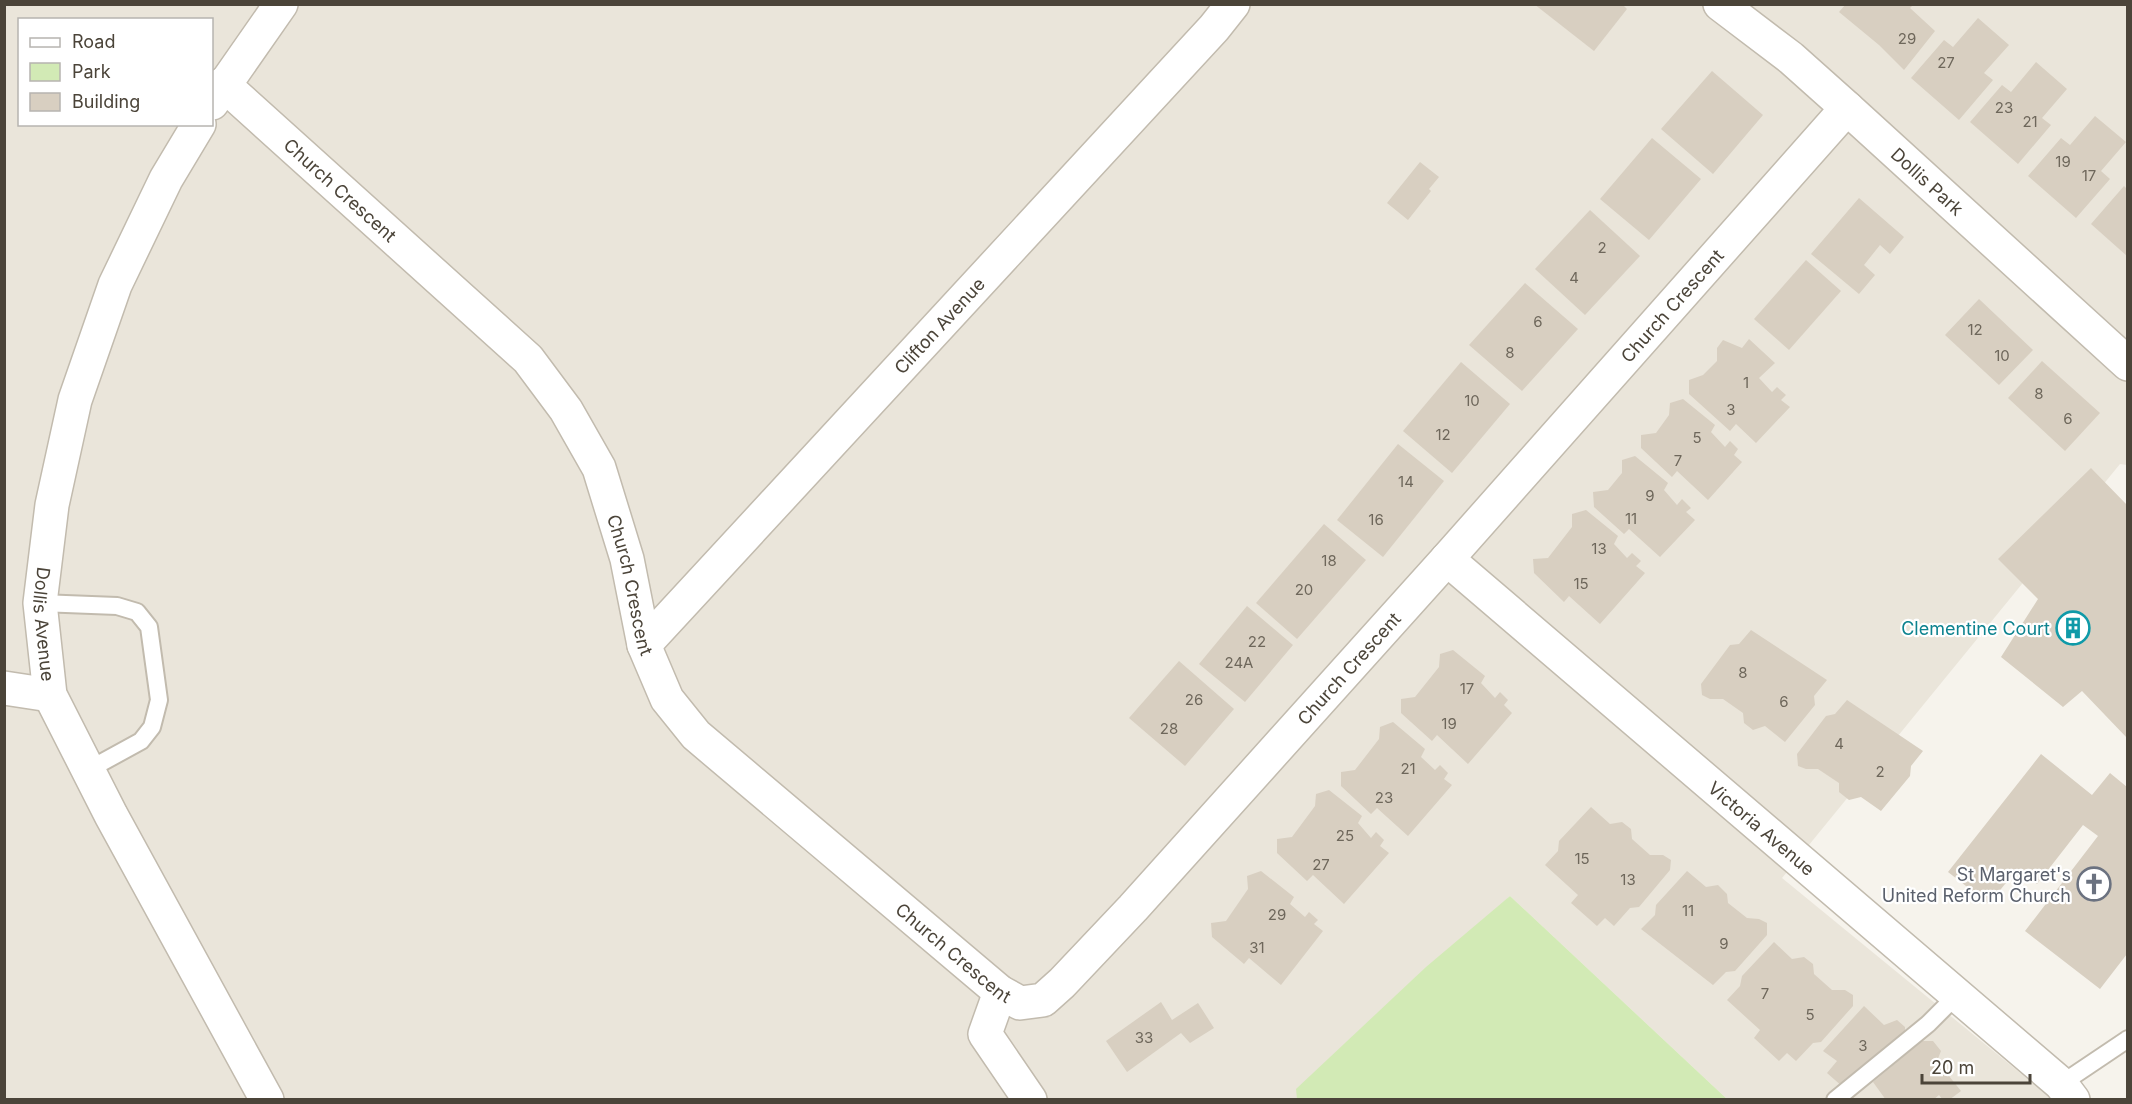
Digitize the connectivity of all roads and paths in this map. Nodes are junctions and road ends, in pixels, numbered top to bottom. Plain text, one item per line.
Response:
1 (281, 4) edge
2 (1233, 4) edge
3 (1720, 4) edge
4 (218, 94) edge
5 (1847, 108) junction
6 (198, 126) edge
7 (2127, 364) edge
8 (1447, 560) junction
9 (40, 603) junction
10 (644, 645) junction
11 (4, 688) edge
12 (50, 695) junction
13 (88, 770) junction
14 (1000, 992) junction
15 (1957, 994) junction
16 (2127, 1039) edge
17 (2067, 1092) edge
18 (267, 1100) edge
19 (1030, 1100) edge
20 (1835, 1100) edge

1 - 4 street
2 - 10 street, Clifton Avenue
3 - 5 street, Dollis Park
4 - 10 street, Church Crescent
5 - 7 street, Dollis Park
5 - 8 street, Church Crescent
6 - 9 street, Dollis Avenue
8 - 14 street, Church Crescent
8 - 15 street, Victoria Avenue
9 - 12 street, Dollis Avenue
9 - 13 lane
10 - 14 street, Church Crescent
11 - 12 street
12 - 13 street, Dollis Avenue
13 - 18 street, Dollis Avenue
14 - 19 street
15 - 17 street, Victoria Avenue
15 - 20 lane
16 - 17 lane

